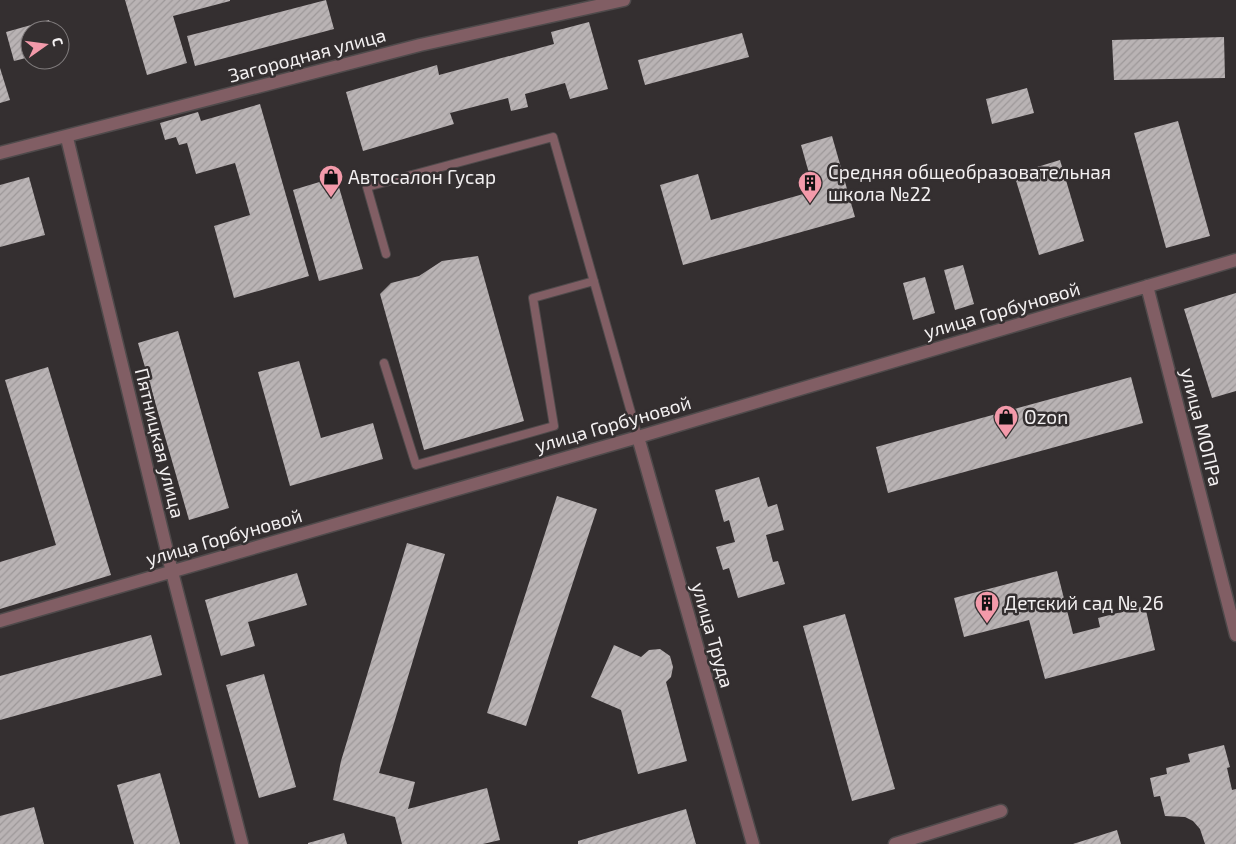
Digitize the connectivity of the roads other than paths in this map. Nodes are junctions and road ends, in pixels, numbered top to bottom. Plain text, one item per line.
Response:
1 (624, 0) edge
2 (67, 138) junction
3 (0, 153) edge
4 (386, 254) dead end
5 (1236, 260) edge
6 (594, 281) junction
7 (1147, 286) junction
8 (384, 363) dead end
9 (638, 437) junction
10 (172, 572) junction
11 (0, 621) edge
12 (1236, 635) edge
13 (1001, 811) dead end
14 (242, 844) edge
15 (753, 844) edge
16 (895, 844) edge

1 - 2 street, Загородная улица
2 - 3 street, Загородная улица
2 - 10 street, Пятницкая улица
4 - 6 lane
5 - 7 street, улица Горбуновой
6 - 8 lane
6 - 9 lane
7 - 9 street, улица Горбуновой
7 - 12 street, улица МОПРа
9 - 10 street, улица Горбуновой
9 - 15 street, улица Труда
10 - 11 street, улица Горбуновой
10 - 14 street, Пятницкая улица
13 - 16 street

